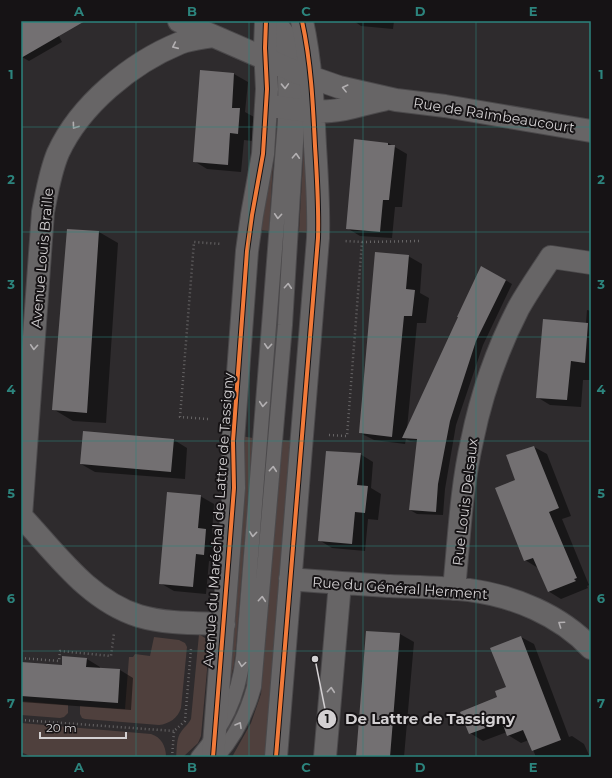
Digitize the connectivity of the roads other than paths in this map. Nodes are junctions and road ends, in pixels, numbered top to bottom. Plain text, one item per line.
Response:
1 (178, 21) edge
2 (266, 21) edge
3 (273, 21) edge
4 (279, 21) edge
5 (302, 21) edge
6 (213, 36) junction
7 (289, 69) junction
8 (396, 100) junction
9 (290, 108) junction
10 (591, 131) edge
11 (591, 263) edge
12 (21, 516) edge
13 (290, 580) junction
14 (340, 583) junction
15 (454, 589) junction
16 (224, 624) junction
17 (591, 648) edge
18 (215, 750) edge
19 (198, 757) edge
20 (276, 757) edge
21 (326, 757) edge

1 - 6 street, Rue de Raimbeaucourt
2 - 7 street, Avenue du Maréchal de Lattre de Tassigny
3 - 7 lane
4 - 7 lane
5 - 7 street, Avenue du Maréchal de Lattre de Tassigny
6 - 7 street, Rue de Raimbeaucourt
6 -> 12 street, Avenue Louis Braille
8 -> 7 street, Rue de Raimbeaucourt
7 - 9 street, Avenue du Maréchal de Lattre de Tassigny
7 -> 9 street, Avenue du Maréchal de Lattre de Tassigny
8 - 9 street, Rue de Raimbeaucourt
8 - 10 street, Rue de Raimbeaucourt
9 - 13 street, Avenue du Maréchal de Lattre de Tassigny
9 - 16 street, Avenue du Maréchal de Lattre de Tassigny
9 -> 18 lane
18 -> 9 lane
11 - 15 street, Rue Louis Delsaux
12 - 16 street, Avenue Louis Braille
13 - 14 street, Rue du Général Herment
13 - 20 street, Avenue du Maréchal de Lattre de Tassigny
14 - 15 street, Rue du Général Herment
21 -> 14 street
17 -> 15 street, Rue du Général Herment
16 - 18 street, Avenue du Maréchal de Lattre de Tassigny
18 - 19 lane

